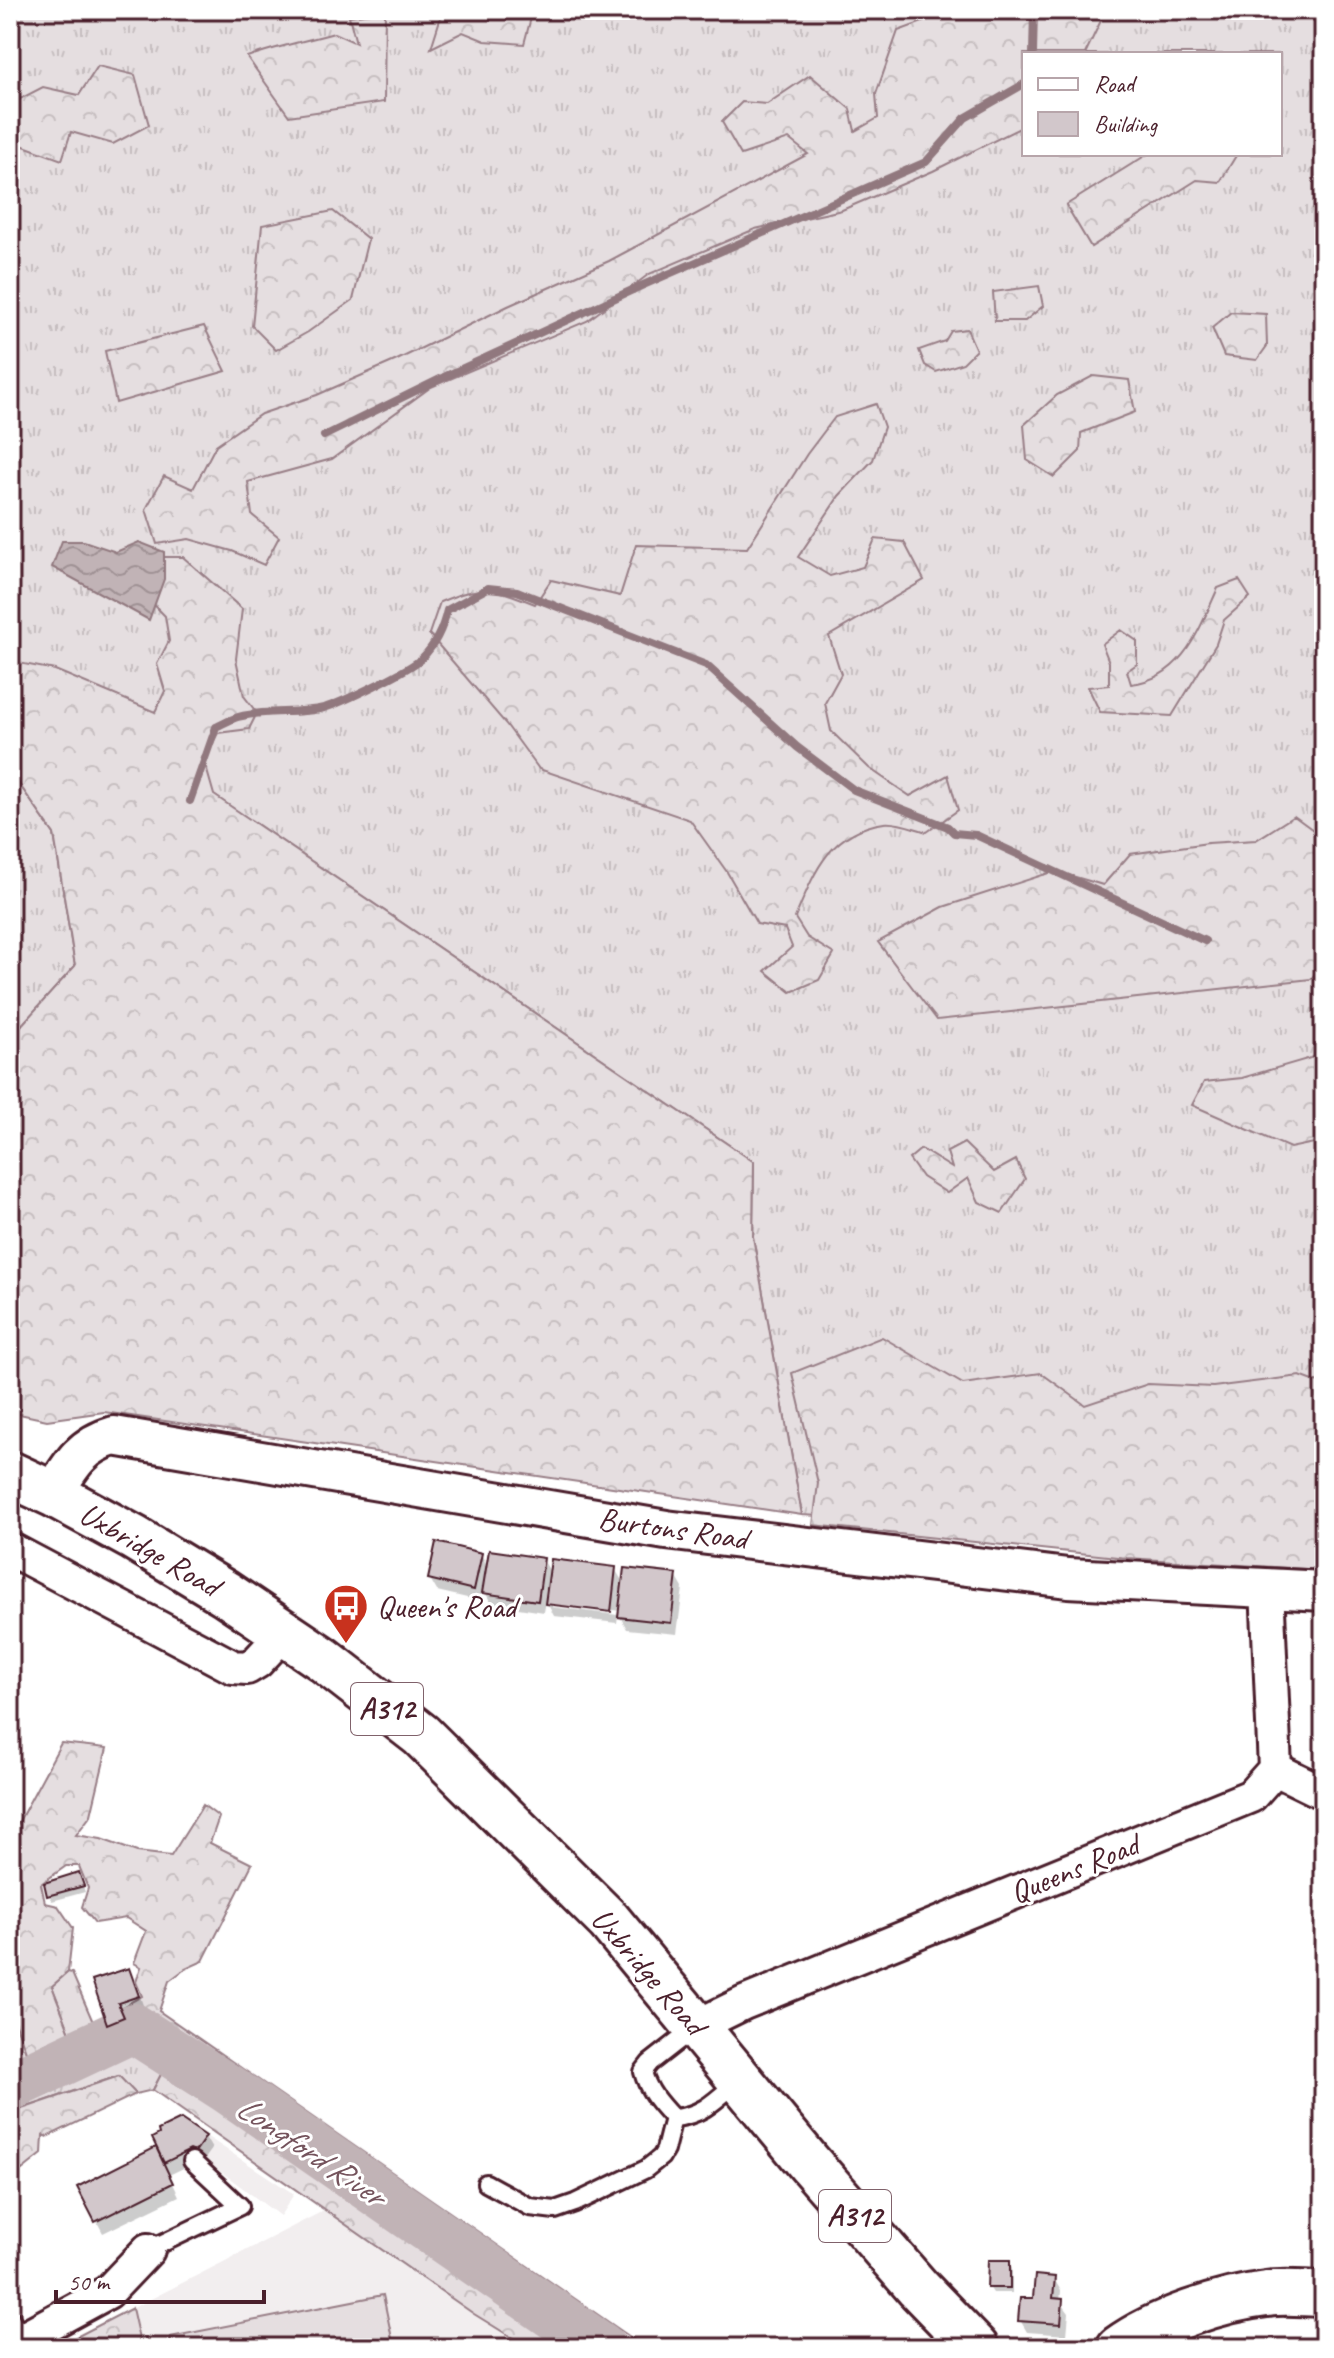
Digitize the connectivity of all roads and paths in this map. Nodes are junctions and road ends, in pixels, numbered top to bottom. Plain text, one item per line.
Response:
1 (10, 1474) edge
2 (53, 1494) junction
3 (10, 1549) edge
4 (1267, 1587) junction
5 (1324, 1591) edge
6 (285, 1632) junction
7 (1275, 1769) junction
8 (1324, 1793) edge
9 (697, 2026) junction
10 (740, 2079) junction
11 (673, 2118) junction
12 (192, 2161) dead end
13 (486, 2183) dead end
14 (148, 2250) joint
15 (1324, 2294) edge
16 (14, 2334) edge
17 (1146, 2338) edge
18 (976, 2348) edge

1 - 2 main road, Uxbridge Road / A312
2 - 4 street, Burtons Road
2 - 6 main road, Uxbridge Road / A312
3 - 6 street, Uxbridge Road
4 - 5 street, Burtons Road
4 - 7 street
6 - 9 main road, Uxbridge Road / A312
7 - 8 street
7 - 9 street, Queens Road
9 - 10 main road, Uxbridge Road / A312
9 - 11 lane
10 - 11 lane
10 - 18 main road, Uxbridge Road / A312
11 - 13 lane
12 - 14 lane
14 - 16 street
15 - 17 main road

